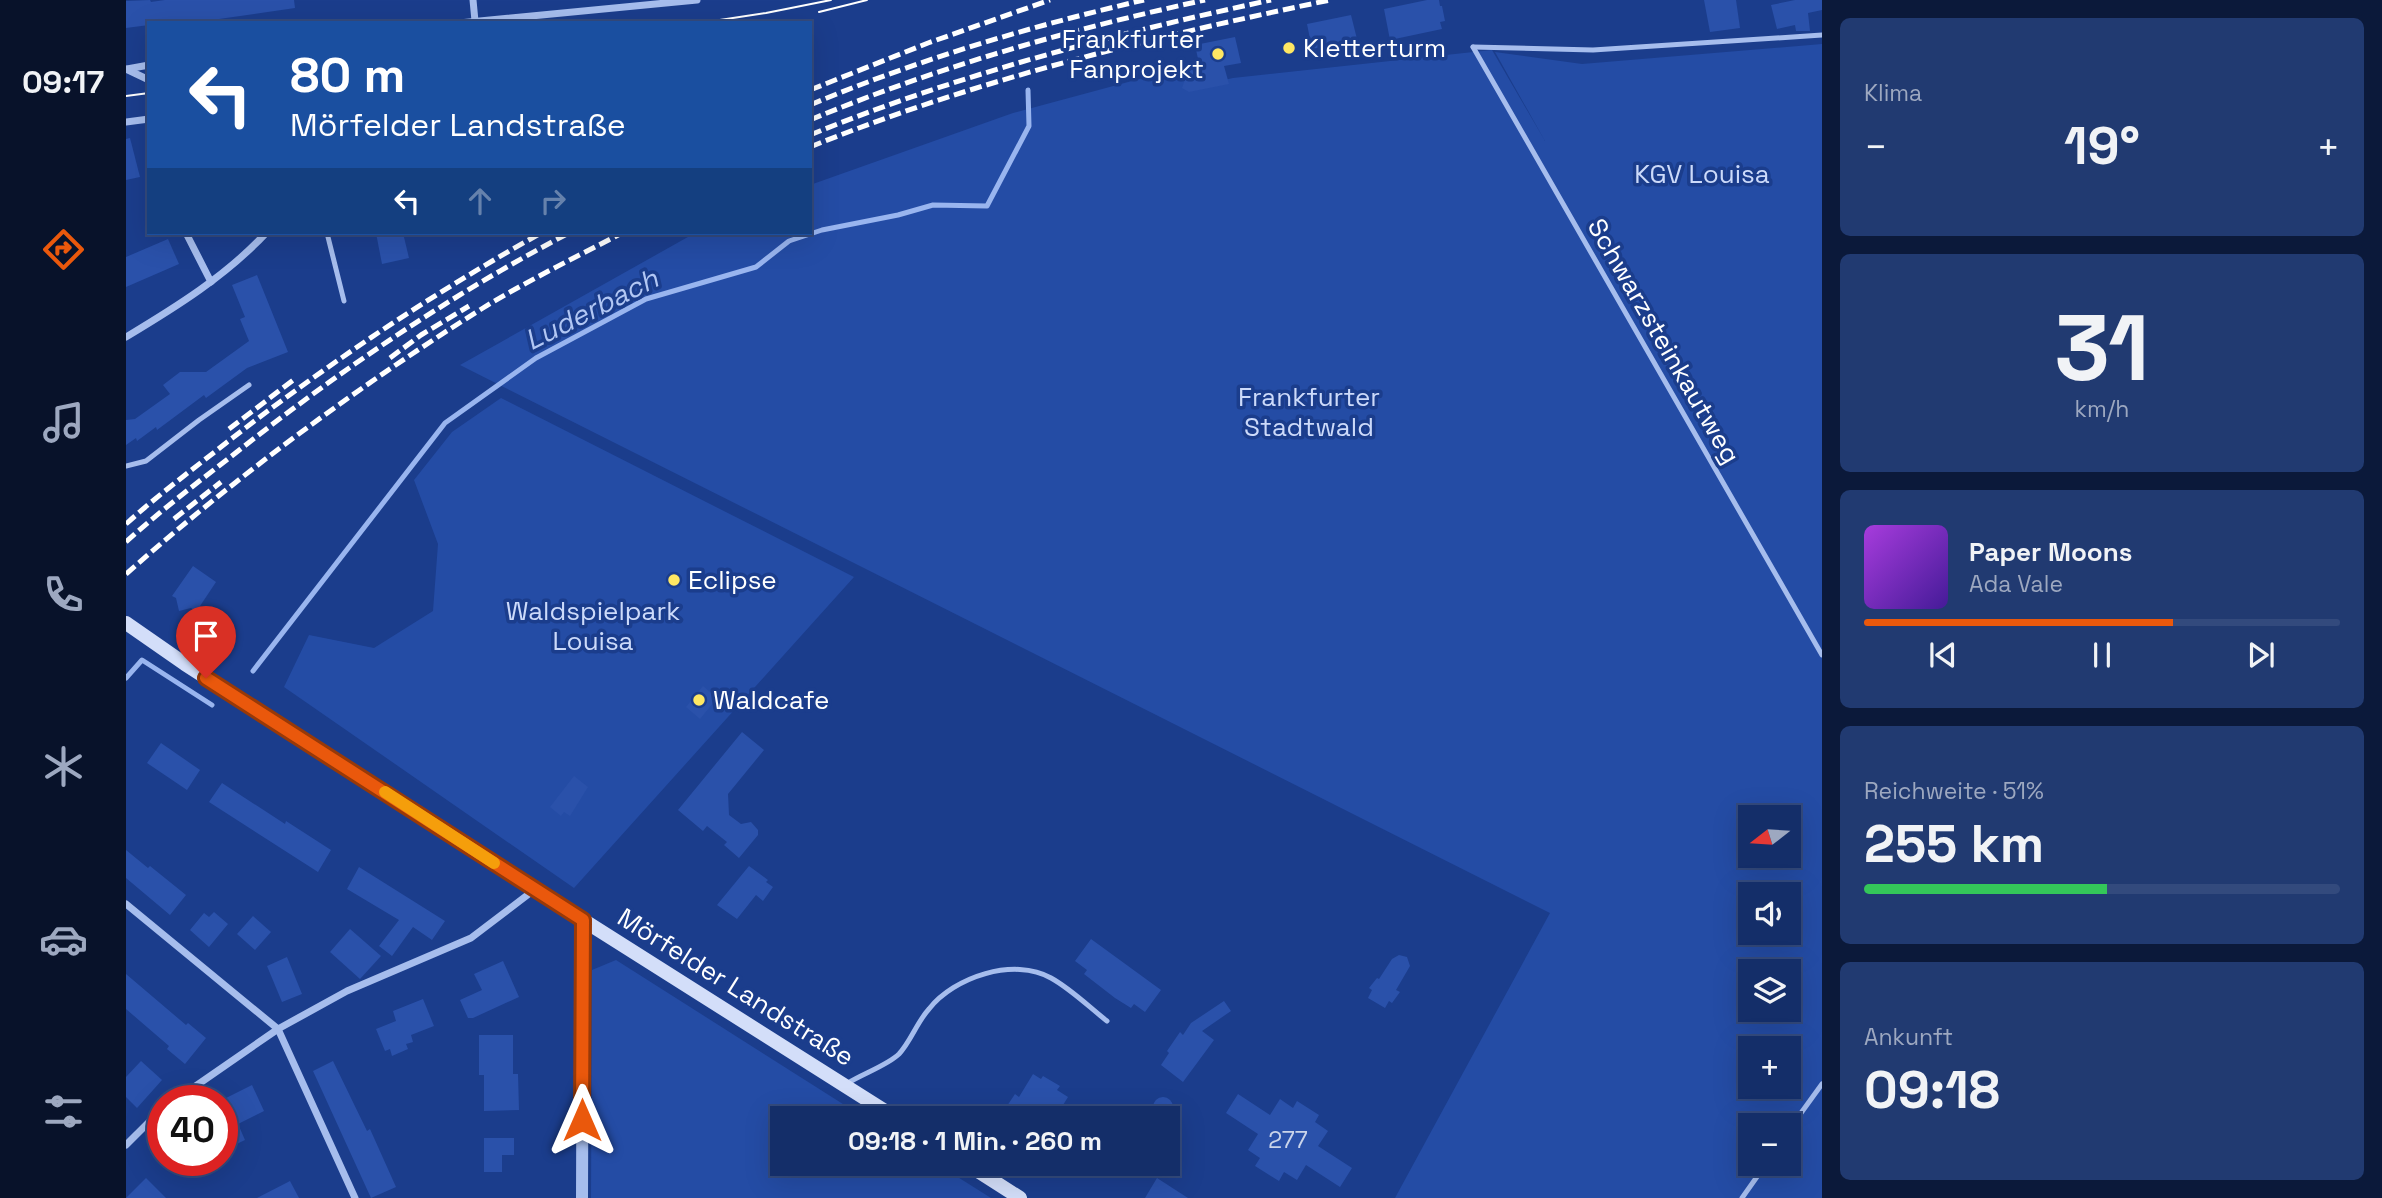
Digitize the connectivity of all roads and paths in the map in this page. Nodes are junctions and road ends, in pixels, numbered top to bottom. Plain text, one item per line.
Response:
1 (473, 0) edge
2 (697, 0) edge
3 (475, 21) joint
4 (1822, 35) edge
5 (147, 65) edge
6 (126, 69) edge
7 (147, 79) edge
8 (147, 120) edge
9 (126, 122) edge
10 (187, 235) edge
11 (264, 235) edge
12 (328, 235) edge
13 (211, 282) junction
14 (344, 301) dead end
15 (126, 337) edge
16 (249, 385) dead end
17 (126, 466) edge
18 (127, 626) edge
19 (1822, 655) edge
20 (534, 889) junction
21 (126, 904) edge
22 (583, 920) junction
23 (1107, 1021) dead end
24 (278, 1028) junction
25 (1822, 1084) edge
26 (197, 1085) edge
27 (845, 1085) junction
28 (877, 1106) edge
29 (1801, 1113) edge
30 (147, 1124) edge
31 (126, 1145) edge
32 (986, 1176) edge
33 (1758, 1176) edge
34 (355, 1198) edge
35 (582, 1198) edge
36 (1020, 1198) edge
37 (1742, 1198) edge

1 - 3 street
2 - 3 street
4 - 19 lane, Schwarzsteinkautweg
5 - 6 street
6 - 7 street
8 - 9 street
10 - 13 street
11 - 13 street
12 - 14 lane
13 - 15 street
16 - 17 lane
18 - 20 main road, Mörfelder Landstraße
20 - 22 main road, Mörfelder Landstraße
20 - 24 street
21 - 24 street
22 - 27 main road, Mörfelder Landstraße
22 - 35 street
23 - 27 lane
24 - 26 street
24 - 34 street
25 - 29 lane
27 - 28 main road, Mörfelder Landstraße
30 - 31 street
32 - 36 main road
33 - 37 lane

